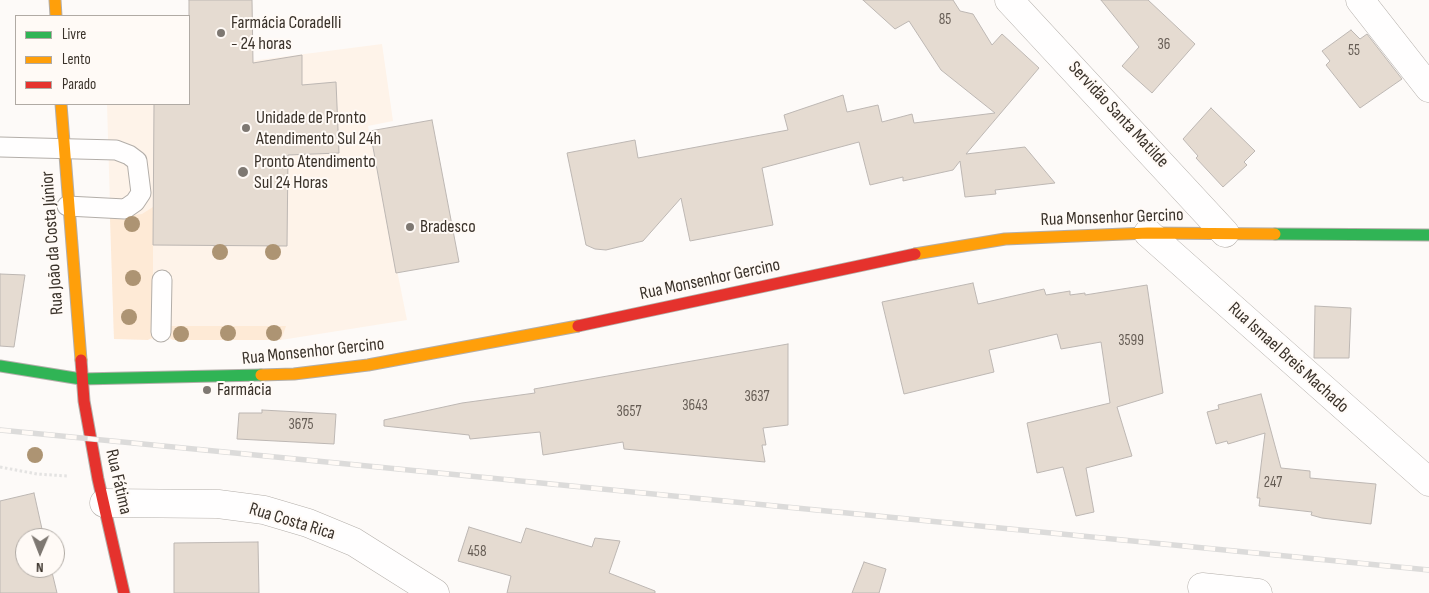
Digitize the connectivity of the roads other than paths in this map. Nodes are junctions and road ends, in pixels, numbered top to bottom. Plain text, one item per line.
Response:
1 (55, 0) edge
2 (1009, 0) edge
3 (1360, 0) edge
4 (56, 15) edge
5 (1429, 88) edge
6 (61, 105) edge
7 (0, 147) edge
8 (64, 150) junction
9 (67, 206) junction
10 (1148, 233) junction
11 (1225, 233) junction
12 (1429, 235) edge
13 (162, 280) dead end
14 (161, 332) dead end
15 (0, 366) edge
16 (81, 378) junction
17 (1429, 482) edge
18 (101, 491) junction
19 (1202, 587) dead end
20 (124, 593) edge
21 (435, 593) edge
22 (1258, 593) edge

1 - 4 main road
2 - 11 street, Servidão Santa Matilde
3 - 5 street
6 - 8 main road, Rua João da Costa Júnior
7 - 8 lane
8 - 9 main road, Rua João da Costa Júnior
8 - 9 lane
9 - 16 main road, Rua João da Costa Júnior
10 - 11 main road, Rua Monsenhor Gercino
10 - 16 main road, Rua Monsenhor Gercino
10 - 17 street, Rua Ismael Breis Machado
11 - 12 main road, Rua Monsenhor Gercino
13 - 14 lane
15 - 16 main road, Rua Monsenhor Gercino
16 - 18 main road, Rua Fátima
18 - 20 main road, Rua Fátima
18 - 21 street, Rua Costa Rica
19 - 22 street

